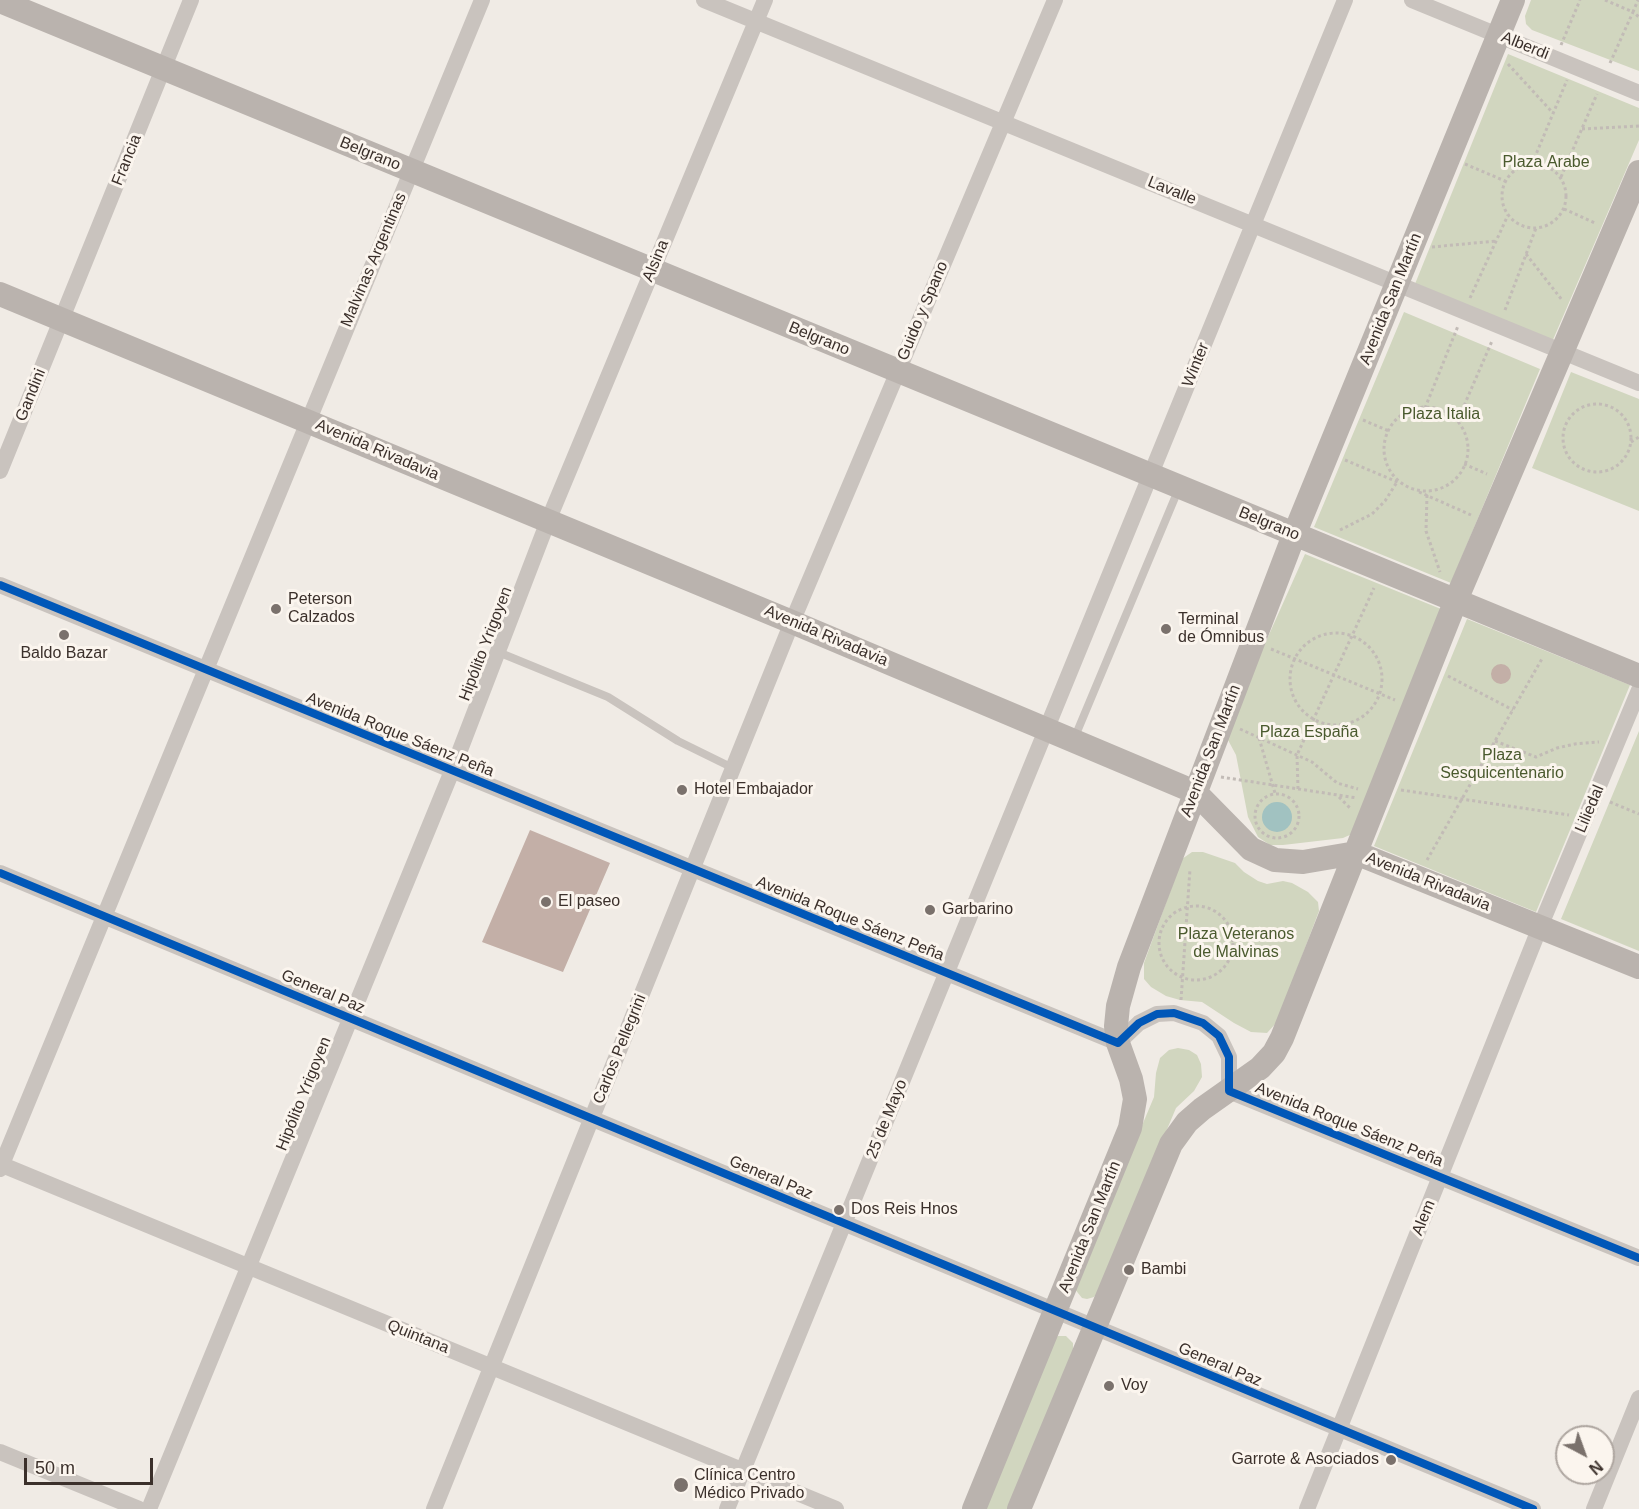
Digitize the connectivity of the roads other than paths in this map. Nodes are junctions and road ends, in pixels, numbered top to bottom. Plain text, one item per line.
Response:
1 (191, 0) edge
2 (482, 0) edge
3 (704, 0) edge
4 (765, 0) edge
5 (1054, 0) edge
6 (1345, 0) edge
7 (1412, 0) edge
8 (1513, 0) edge
9 (0, 1) edge
10 (756, 21) junction
11 (1496, 42) junction
12 (163, 69) junction
13 (1639, 93) edge
14 (1004, 122) junction
15 (411, 171) junction
16 (1639, 172) edge
17 (1254, 225) junction
18 (652, 270) junction
19 (1398, 284) junction
20 (0, 294) edge
21 (62, 320) junction
22 (1562, 350) junction
23 (897, 371) junction
24 (1639, 383) edge
25 (308, 421) junction
26 (0, 471) edge
27 (1150, 476) junction
28 (1180, 488) junction
29 (548, 521) junction
30 (1303, 538) junction
31 (0, 585) edge
32 (1456, 600) junction
33 (792, 622) junction
34 (498, 652) junction
35 (206, 669) junction
36 (1639, 676) edge
37 (1639, 690) edge
38 (1047, 730) junction
39 (1074, 741) junction
40 (734, 768) junction
41 (452, 771) junction
42 (1198, 783) junction
43 (1356, 853) junction
44 (692, 869) junction
45 (0, 873) edge
46 (104, 916) junction
47 (1540, 927) junction
48 (1639, 967) edge
49 (947, 973) junction
50 (350, 1018) junction
51 (1118, 1044) junction
52 (1229, 1091) junction
53 (592, 1118) junction
54 (1, 1166) edge
55 (1440, 1177) junction
56 (844, 1223) junction
57 (1639, 1257) edge
58 (248, 1267) junction
59 (1055, 1311) junction
60 (1093, 1327) junction
61 (491, 1367) junction
62 (1639, 1398) edge
63 (1340, 1429) junction
64 (0, 1452) edge
65 (743, 1470) junction
66 (139, 1509) edge
67 (149, 1509) edge
68 (434, 1509) edge
69 (727, 1509) edge
70 (836, 1509) edge
71 (974, 1509) edge
72 (1018, 1509) edge
73 (1307, 1509) edge
74 (1533, 1509) edge
75 (1594, 1509) edge

1 - 12 street, Francia
2 - 15 street, Malvinas Argentinas
3 - 10 street, Lavalle
4 - 10 street, Alsina
5 - 14 street, Guido y Spano
6 - 17 street, Winter
7 - 11 street, Alberdi
8 - 11 main road, Avenida San Martín
9 - 12 main road, Belgrano
10 - 14 street, Lavalle
10 - 18 street, Alsina
11 - 13 street, Alberdi
11 - 19 main road, Avenida San Martín
12 - 15 main road, Belgrano
12 - 21 street, Francia
14 - 17 street, Lavalle
14 - 23 street, Guido y Spano
15 - 18 main road, Belgrano
15 - 25 street, Malvinas Argentinas
16 - 22 main road
17 - 19 street, Lavalle
17 - 27 street, Winter
18 - 23 main road, Belgrano
18 - 29 street, Alsina
19 - 22 street, Lavalle
19 - 30 main road, Avenida San Martín
20 - 21 main road, Avenida Rivadavia
21 - 25 main road, Avenida Rivadavia
21 - 26 street, Gandini
22 - 24 street, Lavalle
22 - 32 main road
23 - 27 main road, Belgrano
23 - 33 street, Guido y Spano
25 - 29 main road, Avenida Rivadavia
25 - 35 street, Malvinas Argentinas
27 - 28 main road, Belgrano
27 - 38 street, Winter
28 - 30 main road, Belgrano
28 - 39 lane
29 - 33 main road, Avenida Rivadavia
29 - 34 street, Hipólito Yrigoyen
30 - 32 main road, Belgrano
30 - 42 main road, Avenida San Martín
31 - 35 street, Avenida Roque Sáenz Peña
32 - 36 main road, Belgrano
32 - 43 main road
33 - 38 main road, Avenida Rivadavia
33 - 40 street, Carlos Pellegrini
34 - 40 lane
34 - 41 street, Hipólito Yrigoyen
35 - 41 street, Avenida Roque Sáenz Peña
35 - 46 street, Malvinas Argentinas
37 - 47 street, Liliedal
38 - 39 main road, Avenida Rivadavia
38 - 49 street, 25 de Mayo
39 - 42 main road, Avenida Rivadavia
40 - 44 street, Carlos Pellegrini
41 - 44 street, Avenida Roque Sáenz Peña
41 - 50 street, Hipólito Yrigoyen
42 - 43 main road, Avenida Rivadavia
42 - 51 main road, Avenida San Martín
43 - 47 main road, Avenida Rivadavia
43 - 52 main road
44 - 49 street, Avenida Roque Sáenz Peña
44 - 53 street, Carlos Pellegrini
45 - 46 street, General Paz
46 - 50 street, General Paz
46 - 54 street, Malvinas Argentinas
47 - 48 main road, Avenida Rivadavia
47 - 55 street, Alem
49 - 51 street, Avenida Roque Sáenz Peña
49 - 56 street, 25 de Mayo
50 - 53 street, General Paz
50 - 58 street, Hipólito Yrigoyen
51 - 52 street, Avenida Roque Sáenz Peña
51 - 59 main road, Avenida San Martín
52 - 55 street, Avenida Roque Sáenz Peña
52 - 60 main road
53 - 56 street, General Paz
53 - 61 street, Carlos Pellegrini
54 - 58 street, Quintana
55 - 57 street, Avenida Roque Sáenz Peña
55 - 63 street, Alem
56 - 59 street, General Paz
56 - 65 street, 25 de Mayo
58 - 61 street, Quintana
58 - 67 street, Hipólito Yrigoyen
59 - 60 street, General Paz
59 - 71 main road, Avenida San Martín
60 - 63 street, General Paz
60 - 72 main road
61 - 65 street, Quintana
61 - 68 street, Carlos Pellegrini
62 - 75 street
63 - 73 street, Alem
63 - 74 street, General Paz
64 - 66 street
65 - 69 street, 25 de Mayo
65 - 70 street, Quintana

